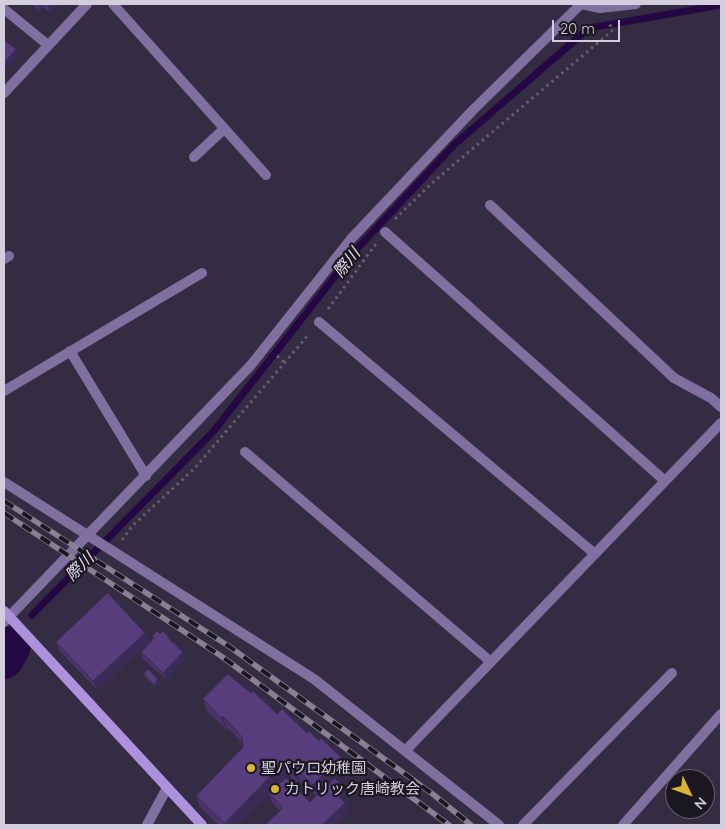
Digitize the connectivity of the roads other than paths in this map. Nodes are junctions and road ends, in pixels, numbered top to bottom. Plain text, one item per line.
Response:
1 (87, 4) edge
2 (112, 4) edge
3 (636, 4) edge
4 (4, 10) edge
5 (48, 45) junction
6 (4, 93) edge
7 (224, 129) junction
8 (194, 157) dead end
9 (266, 175) dead end
10 (490, 205) dead end
11 (385, 232) road end
12 (202, 273) dead end
13 (319, 322) road end
14 (70, 352) junction
15 (4, 391) edge
16 (721, 407) edge
17 (721, 423) edge
18 (245, 452) dead end
19 (146, 476) junction
20 (666, 481) junction
21 (4, 482) edge
22 (92, 536) junction
23 (595, 554) junction
24 (5, 616) edge
25 (491, 662) junction
26 (672, 673) dead end
27 (721, 714) edge
28 (406, 750) junction
29 (168, 788) junction
30 (147, 825) edge
31 (202, 825) edge
32 (500, 825) edge
33 (523, 825) edge
34 (623, 825) edge

1 - 5 street
2 - 7 street
3 - 19 street
4 - 5 street
5 - 6 street
7 - 8 street
7 - 9 street
10 - 16 street
11 - 20 street
12 - 14 street
13 - 23 street
14 - 15 street
14 - 19 street
17 - 20 street
18 - 25 street
19 - 22 street
20 - 23 street
21 - 22 street
22 - 24 street
22 - 28 street
23 - 25 street
24 - 29 street
25 - 28 street
26 - 33 street
27 - 34 street
28 - 32 street
29 - 30 street
29 - 31 street

